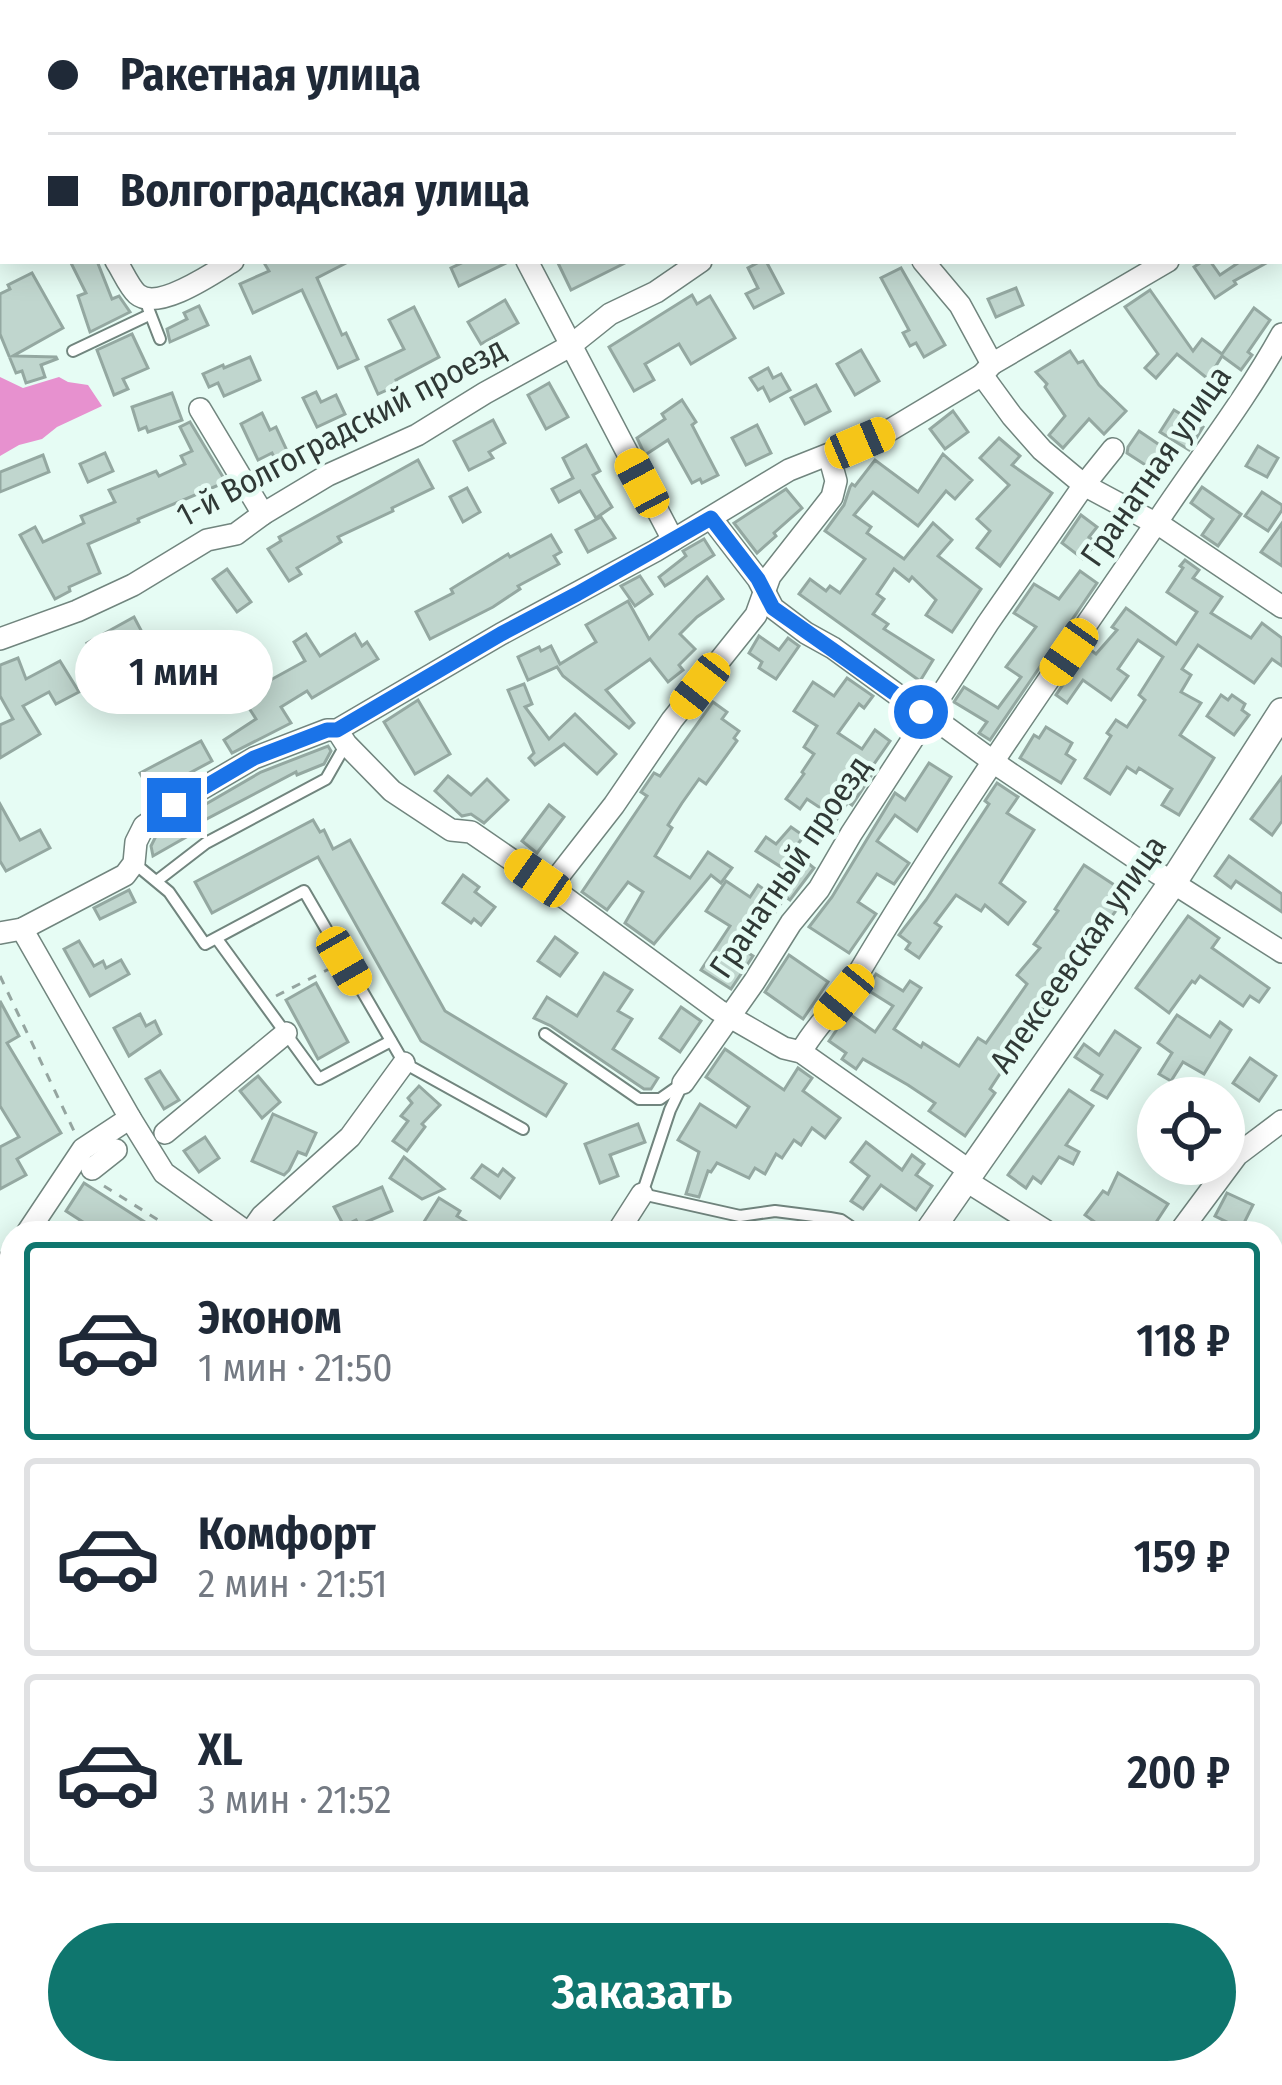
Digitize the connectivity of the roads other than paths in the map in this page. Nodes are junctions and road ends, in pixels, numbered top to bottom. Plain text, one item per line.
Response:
1 (118, 264) edge
2 (228, 264) edge
3 (528, 264) edge
4 (696, 264) edge
5 (926, 264) edge
6 (1163, 264) edge
7 (148, 306) junction
8 (1282, 334) edge
9 (160, 339) dead end
10 (570, 346) junction
11 (73, 351) dead end
12 (987, 369) junction
13 (200, 409) dead end
14 (1113, 449) dead end
15 (829, 455) junction
16 (1084, 485) junction
17 (263, 514) junction
18 (711, 518) junction
19 (1155, 524) junction
20 (673, 540) junction
21 (765, 594) junction
22 (1282, 607) edge
23 (0, 639) edge
24 (929, 716) junction
25 (1280, 718) edge
26 (341, 737) junction
27 (993, 761) junction
28 (134, 863) junction
29 (158, 880) junction
30 (1173, 882) junction
31 (550, 887) junction
32 (11, 931) edge
33 (217, 939) junction
34 (1282, 952) edge
35 (730, 1016) junction
36 (286, 1034) junction
37 (545, 1034) dead end
38 (391, 1041) junction
39 (801, 1052) junction
40 (404, 1063) junction
41 (683, 1083) junction
42 (130, 1118) junction
43 (1282, 1121) edge
44 (524, 1129) dead end
45 (165, 1133) dead end
46 (116, 1150) dead end
47 (87, 1159) junction
48 (967, 1175) junction
49 (642, 1195) junction
50 (40, 1221) edge
51 (232, 1221) edge
52 (258, 1221) edge
53 (625, 1221) edge
54 (842, 1221) edge
55 (936, 1221) edge
56 (1032, 1221) edge
57 (1188, 1221) edge

1 - 7 street
2 - 7 street
3 - 10 street
4 - 10 street, 1-й Волгоградский проезд
5 - 12 street
6 - 12 street
7 - 9 lane
7 - 11 lane
8 - 19 street, Гранатная улица
10 - 17 street, 1-й Волгоградский проезд
10 - 20 street
12 - 15 street
12 - 16 street
13 - 17 street
14 - 16 street, Гранатный проезд
15 - 18 street
15 - 21 street
16 - 19 street
16 - 24 street, Гранатный проезд
17 - 23 street, 1-й Волгоградский проезд
18 - 20 street
18 - 21 street
19 - 22 street
19 - 27 street, Гранатная улица
20 - 26 street
21 - 24 street
21 - 31 street
24 - 27 street
24 - 35 street, Гранатный проезд
25 - 30 street, Алексеевская улица
26 - 28 street
26 - 29 lane
26 - 31 street
27 - 30 street
27 - 39 street, Гранатная улица
28 - 29 lane
28 - 32 street
29 - 33 lane
30 - 34 street
30 - 48 street, Алексеевская улица
31 - 35 street
32 - 42 street
33 - 36 lane
33 - 38 lane
35 - 39 street
35 - 41 street, Гранатный проезд
36 - 38 lane
36 - 45 street
37 - 41 lane
38 - 40 lane
39 - 48 street
40 - 44 lane
40 - 52 street
41 - 49 lane
42 - 47 street
42 - 51 street
43 - 57 street
46 - 47 street
47 - 50 street
48 - 55 street, Алексеевская улица
48 - 56 street
49 - 53 street
49 - 54 lane

